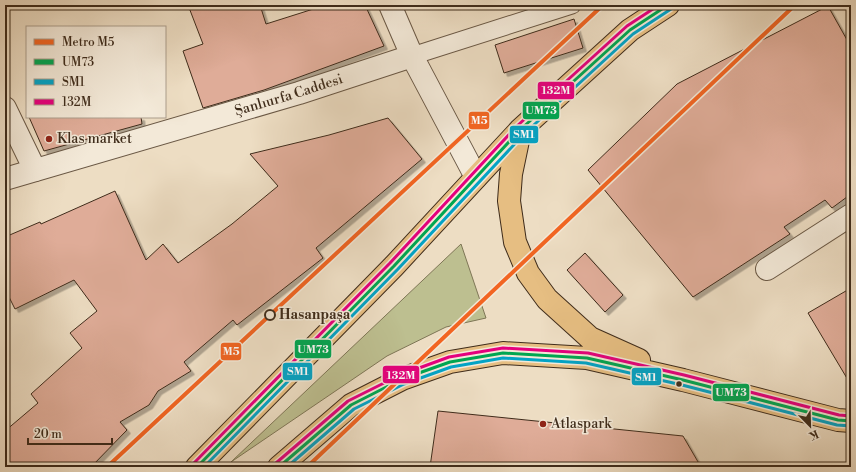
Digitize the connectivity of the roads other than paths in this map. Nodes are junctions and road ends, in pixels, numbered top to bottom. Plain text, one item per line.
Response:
1 (390, 5) edge
2 (572, 5) edge
3 (668, 5) edge
4 (412, 56) junction
5 (5, 108) edge
6 (520, 130) junction
7 (35, 170) junction
8 (476, 177) junction
9 (5, 179) edge
10 (851, 215) edge
11 (767, 269) dead end
12 (683, 380) junction
13 (851, 421) edge
14 (197, 467) edge
15 (279, 467) edge

1 - 4 street
2 - 4 street, Şanlıurfa Caddesi
3 - 6 main road
4 - 7 street, Şanlıurfa Caddesi
4 - 8 street
5 - 7 street
6 - 8 main road
6 - 12 main road
7 - 9 street, Şanlıurfa Caddesi
8 - 14 main road
10 - 11 street
12 - 13 main road
12 - 15 main road

